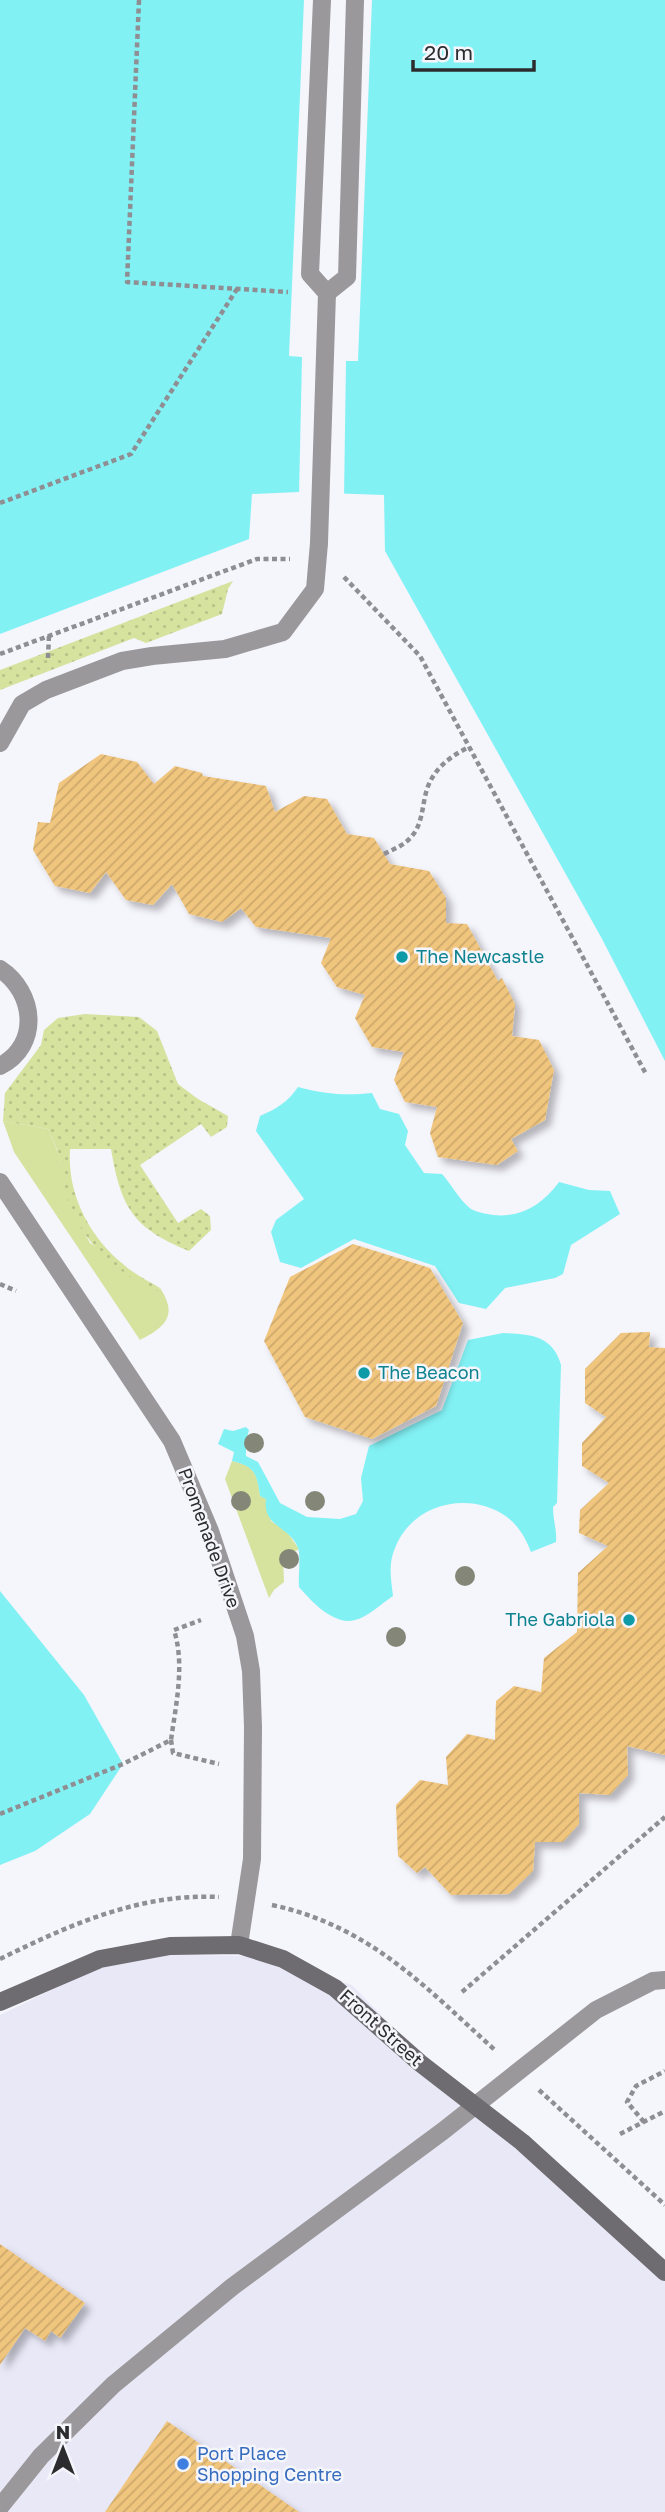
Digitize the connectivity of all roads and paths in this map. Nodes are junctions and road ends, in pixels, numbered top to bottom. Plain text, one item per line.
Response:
1 (139, 0) edge
2 (322, 0) edge
3 (355, 0) edge
4 (237, 289) junction
5 (292, 292) dead end
6 (327, 293) junction
7 (0, 503) edge
8 (319, 564) junction
9 (0, 654) edge
10 (0, 743) edge
11 (469, 747) junction
12 (384, 854) dead end
13 (0, 969) edge
14 (0, 1066) edge
15 (646, 1074) dead end
16 (0, 1182) edge
17 (0, 1284) edge
18 (16, 1291) dead end
19 (201, 1620) dead end
20 (170, 1740) junction
21 (219, 1764) dead end
22 (0, 1814) edge
23 (665, 1817) edge
24 (239, 1945) junction
25 (661, 1976) edge
26 (462, 1992) dead end
27 (0, 2002) edge
28 (665, 2071) edge
29 (638, 2077) dead end
30 (643, 2082) junction
31 (475, 2106) junction
32 (665, 2112) edge
33 (565, 2114) dead end
34 (644, 2122) junction
35 (620, 2134) dead end
36 (665, 2205) edge
37 (665, 2272) edge
38 (0, 2507) edge

1 - 4 path
2 - 6 street
3 - 6 street
4 - 5 path
4 - 7 path
6 - 8 street
8 - 9 path
8 - 10 street
8 - 11 path
11 - 12 path
11 - 15 path
13 - 14 street
16 - 24 street, Promenade Drive
17 - 18 path
19 - 20 path
20 - 21 path
20 - 22 path
23 - 26 path
24 - 27 street, Front Street
24 - 31 street, Front Street
25 - 31 street
28 - 30 path
29 - 30 path
30 - 34 path
31 - 37 street, Front Street
31 - 38 street
32 - 34 path
33 - 36 path
34 - 35 path

